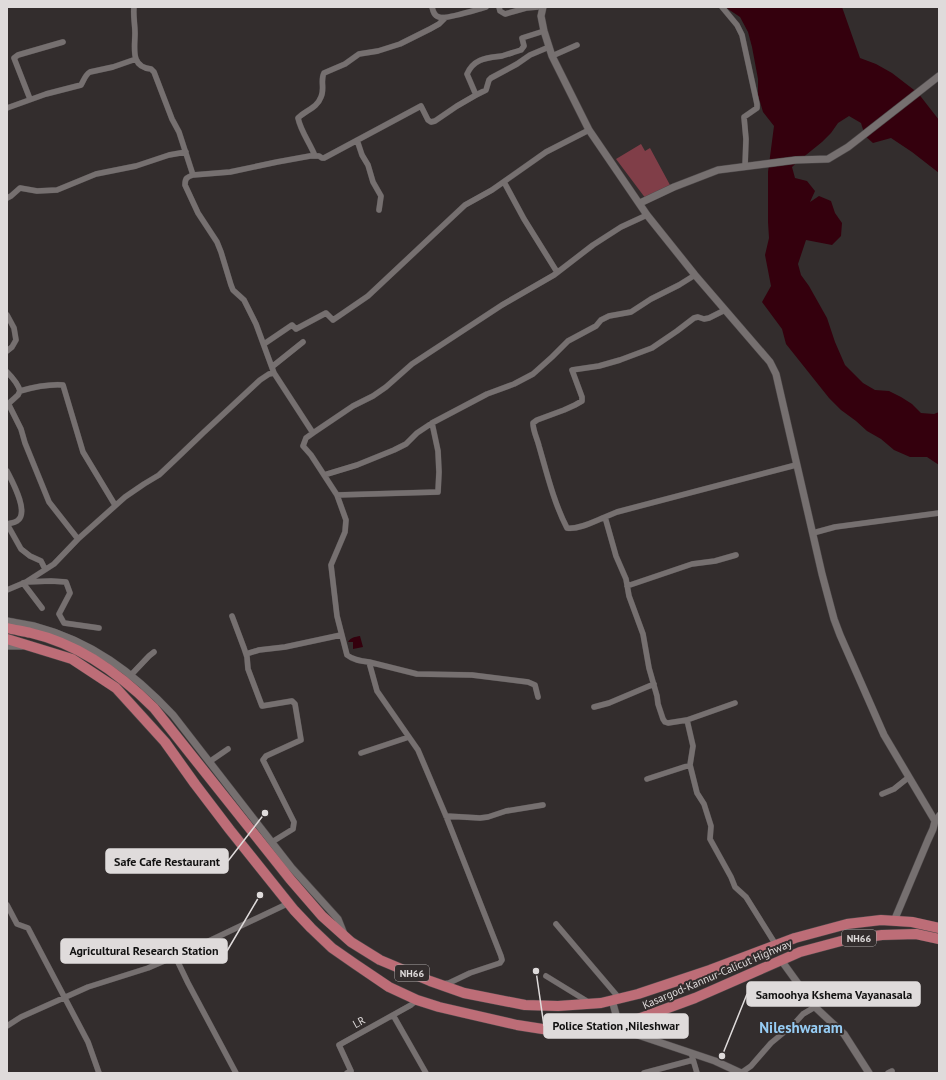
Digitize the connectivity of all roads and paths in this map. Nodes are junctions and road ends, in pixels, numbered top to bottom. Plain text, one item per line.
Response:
1 (134, 7) edge
2 (432, 7) edge
3 (486, 7) edge
4 (499, 7) edge
5 (538, 7) edge
6 (543, 7) edge
7 (722, 7) edge
8 (445, 18) junction
9 (544, 31) junction
10 (63, 42) dead end
11 (577, 45) dead end
12 (549, 47) junction
13 (552, 56) junction
14 (136, 59) junction
15 (939, 76) edge
16 (476, 95) junction
17 (30, 99) junction
18 (7, 108) edge
19 (589, 130) junction
20 (357, 140) junction
21 (186, 152) junction
22 (315, 156) junction
23 (744, 167) junction
24 (193, 175) junction
25 (504, 182) junction
26 (7, 198) edge
27 (640, 203) junction
28 (379, 210) dead end
29 (647, 215) junction
30 (557, 272) junction
31 (695, 275) junction
32 (725, 310) junction
33 (7, 315) edge
34 (303, 342) dead end
35 (264, 344) junction
36 (7, 351) edge
37 (274, 370) junction
38 (7, 372) edge
39 (20, 391) junction
40 (8, 404) edge
41 (432, 423) junction
42 (313, 433) junction
43 (796, 465) junction
44 (7, 471) edge
45 (324, 475) junction
46 (337, 495) junction
47 (115, 505) junction
48 (939, 513) edge
49 (605, 517) junction
50 (813, 533) junction
51 (78, 539) junction
52 (736, 556) dead end
53 (46, 569) junction
54 (25, 582) junction
55 (627, 586) junction
56 (7, 590) edge
57 (42, 608) dead end
58 (232, 616) dead end
59 (7, 621) edge
60 (7, 628) edge
61 (99, 628) dead end
62 (341, 635) junction
63 (7, 638) edge
64 (7, 646) edge
65 (34, 646) junction
66 (154, 652) dead end
67 (246, 654) junction
68 (369, 662) junction
69 (131, 674) junction
70 (654, 684) junction
71 (538, 697) dead end
72 (735, 703) dead end
73 (594, 706) dead end
74 (687, 720) junction
75 (408, 737) junction
76 (228, 749) dead end
77 (361, 752) dead end
78 (209, 762) junction
79 (690, 765) junction
80 (909, 777) junction
81 (647, 779) dead end
82 (882, 794) dead end
83 (543, 805) dead end
84 (446, 816) junction
85 (937, 818) edge
86 (272, 842) junction
87 (288, 903) junction
88 (7, 906) edge
89 (894, 921) junction
90 (556, 924) dead end
91 (939, 928) edge
92 (346, 939) junction
93 (939, 939) edge
94 (776, 945) junction
95 (175, 956) junction
96 (781, 960) junction
97 (546, 976) dead end
98 (441, 985) junction
99 (65, 997) junction
100 (616, 999) junction
101 (417, 1000) junction
102 (592, 1004) junction
103 (815, 1007) junction
104 (393, 1015) junction
105 (618, 1023) junction
106 (7, 1026) edge
107 (691, 1052) junction
108 (694, 1060) junction
109 (99, 1073) edge
110 (236, 1073) edge
111 (347, 1073) edge
112 (426, 1073) edge
113 (644, 1073) edge
114 (697, 1073) edge
115 (741, 1073) edge
116 (869, 1073) edge

1 - 14 street
2 - 8 street
3 - 8 street
4 - 5 street
6 - 9 main road
7 - 23 street
8 - 22 street
9 - 12 main road
9 - 16 street
10 - 17 street
11 - 13 street
12 - 13 main road
12 - 16 street
13 - 19 main road
14 - 17 street
14 - 21 street
15 - 23 main road
16 - 20 street
17 - 18 street
19 - 25 street
19 - 27 main road
20 - 22 street
20 - 28 street
21 - 24 street
21 - 26 street
22 - 24 street
23 - 27 main road
24 - 35 street
25 - 30 street
25 - 35 street
27 - 29 main road
29 - 30 street
29 - 31 main road
30 - 42 street
31 - 32 main road
31 - 41 street
32 - 43 main road
32 - 49 street
33 - 36 street
34 - 37 street
35 - 37 street
37 - 42 street
37 - 47 street
38 - 39 street
39 - 40 street
39 - 47 street
40 - 51 street
41 - 45 street
41 - 46 street
42 - 45 street
43 - 49 street
43 - 50 main road
44 - 53 street
45 - 46 street
46 - 62 street
47 - 51 street
48 - 50 street
49 - 55 street
50 - 80 main road
51 - 53 street
52 - 55 street
53 - 54 street
54 - 56 street
54 - 57 street
54 - 61 street
55 - 70 street
58 - 67 street
59 - 69 main road
60 - 92 highway, Kasargod-Kannur-Calicut Highway / NH66
62 - 67 street
62 - 68 street
63 - 65 highway, Kasargod-Kannur-Calicut Highway / NH66
64 - 65 main road
65 - 87 highway, Kasargod-Kannur-Calicut Highway / NH66
66 - 69 street
67 - 86 street
68 - 71 street
68 - 75 street
69 - 78 main road
70 - 73 street
70 - 74 street
72 - 74 street
74 - 79 street
75 - 77 street
75 - 84 street
76 - 78 street
78 - 86 main road
79 - 81 street
79 - 94 street
80 - 82 street
80 - 85 main road
83 - 84 street
84 - 98 street
85 - 89 main road
86 - 92 main road
87 - 95 street
87 - 101 highway, Kasargod-Kannur-Calicut Highway / NH66
88 - 99 street
89 - 91 highway, Kasargod-Kannur-Calicut Highway / NH66
89 - 94 highway, Kasargod-Kannur-Calicut Highway / NH66
90 - 100 street
92 - 98 highway, Kasargod-Kannur-Calicut Highway / NH66
93 - 96 highway, Kasargod-Kannur-Calicut Highway / NH66
94 - 100 highway, Kasargod-Kannur-Calicut Highway / NH66
95 - 99 street
95 - 110 street
96 - 103 main road
96 - 105 highway, Kasargod-Kannur-Calicut Highway / NH66
97 - 102 street
98 - 102 highway, Kasargod-Kannur-Calicut Highway / NH66
99 - 106 street
99 - 109 street
100 - 102 highway, Kasargod-Kannur-Calicut Highway / NH66
100 - 105 main road
101 - 104 street, LR
101 - 105 highway, Kasargod-Kannur-Calicut Highway / NH66
103 - 115 street
103 - 116 main road
104 - 111 street, LR
104 - 112 street
105 - 107 main road
107 - 108 street
107 - 115 main road
108 - 113 street
108 - 114 street

